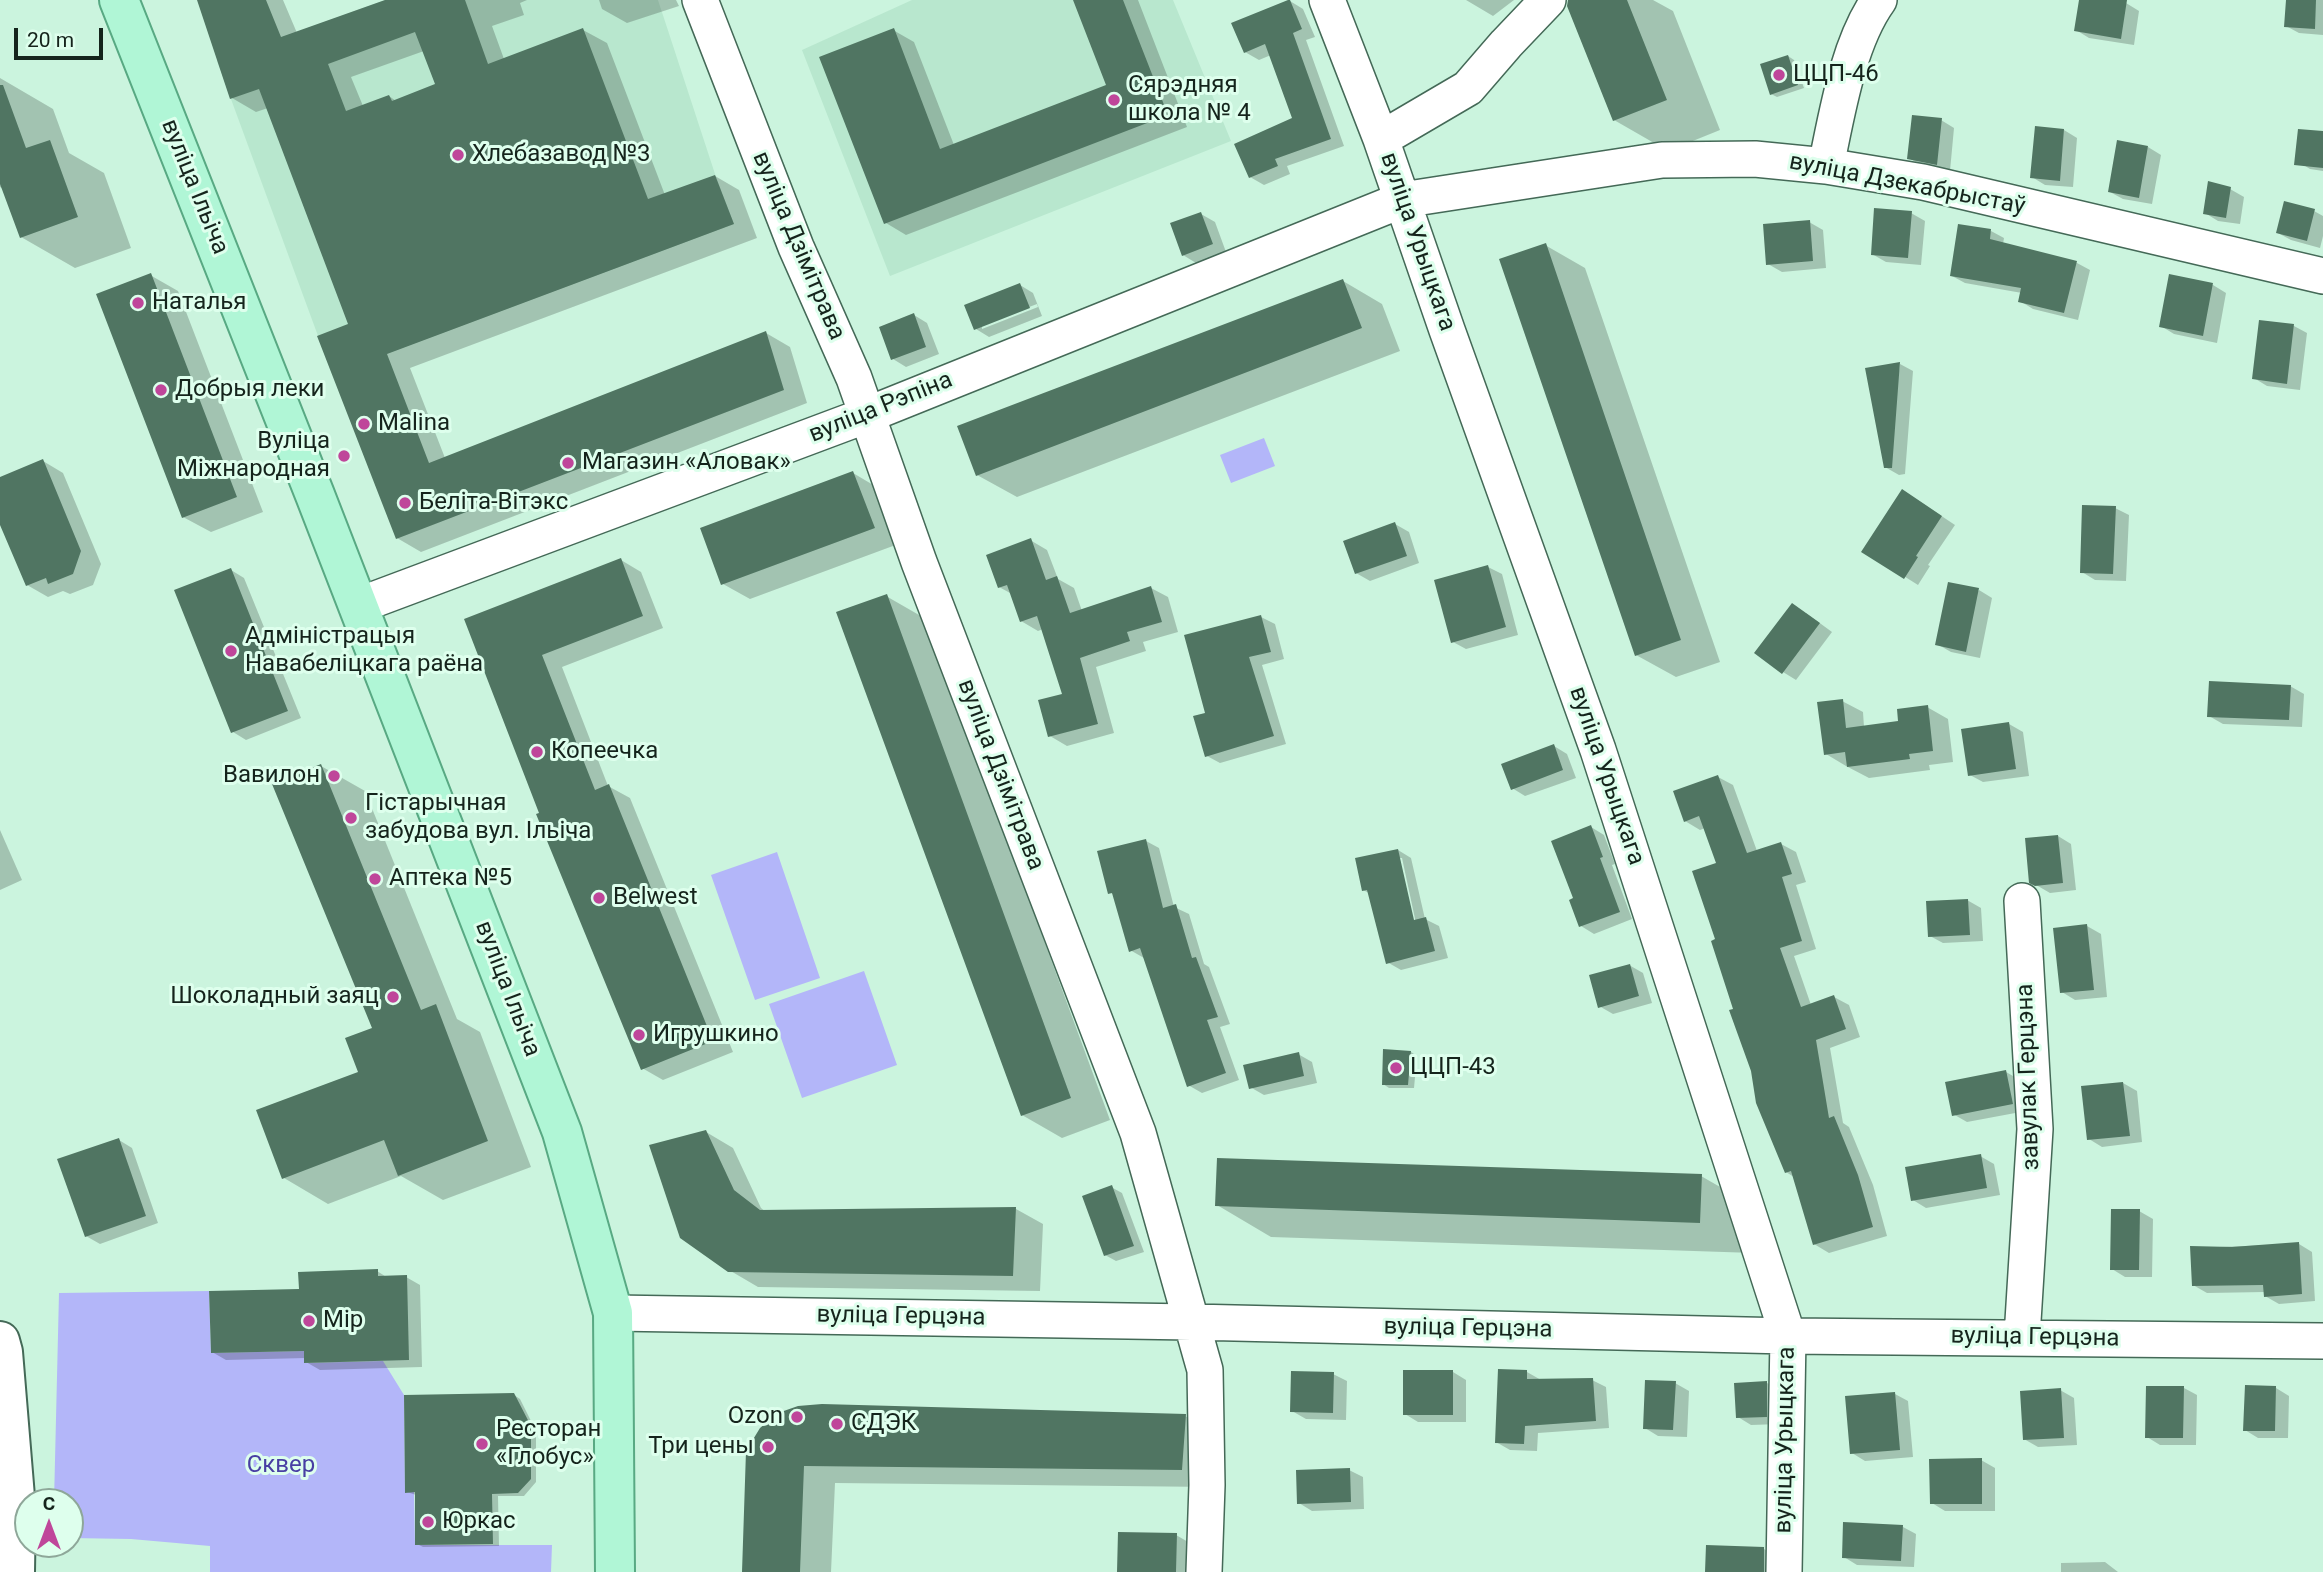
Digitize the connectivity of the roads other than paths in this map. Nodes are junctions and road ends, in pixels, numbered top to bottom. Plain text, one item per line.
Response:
1 (119, 0) edge
2 (700, 0) edge
3 (1327, 0) edge
4 (1548, 0) edge
5 (1879, 0) edge
6 (1381, 139) junction
7 (1826, 166) junction
8 (1402, 201) junction
9 (2323, 276) edge
10 (867, 415) junction
11 (357, 606) junction
12 (2022, 901) dead end
13 (613, 1313) junction
14 (1192, 1322) junction
15 (1788, 1336) junction
16 (2022, 1337) junction
17 (0, 1341) edge
18 (2323, 1341) edge
19 (15, 1572) edge
20 (615, 1572) edge
21 (1204, 1572) edge
22 (1784, 1572) edge

1 - 11 main road, вуліца Ільіча
2 - 10 street, вуліца Дзімітрава
3 - 6 street, вуліца Урыцкага
4 - 6 street
5 - 7 street
6 - 8 street, вуліца Урыцкага
7 - 8 street, вуліца Дзекабрыстаў
7 - 9 street, вуліца Дзекабрыстаў
8 - 10 street, вуліца Рэпіна
8 - 15 street, вуліца Урыцкага
10 - 11 street, вуліца Рэпіна
10 - 14 street, вуліца Дзімітрава
11 - 13 main road, вуліца Ільіча
12 - 16 street, завулак Герцэна
13 - 14 street, вуліца Герцэна
13 - 20 main road, вуліца Ільіча
14 - 15 street, вуліца Герцэна
14 - 21 street, вуліца Дзімітрава
15 - 16 street, вуліца Герцэна
15 - 22 street, вуліца Урыцкага
16 - 18 street, вуліца Герцэна
17 - 19 street

